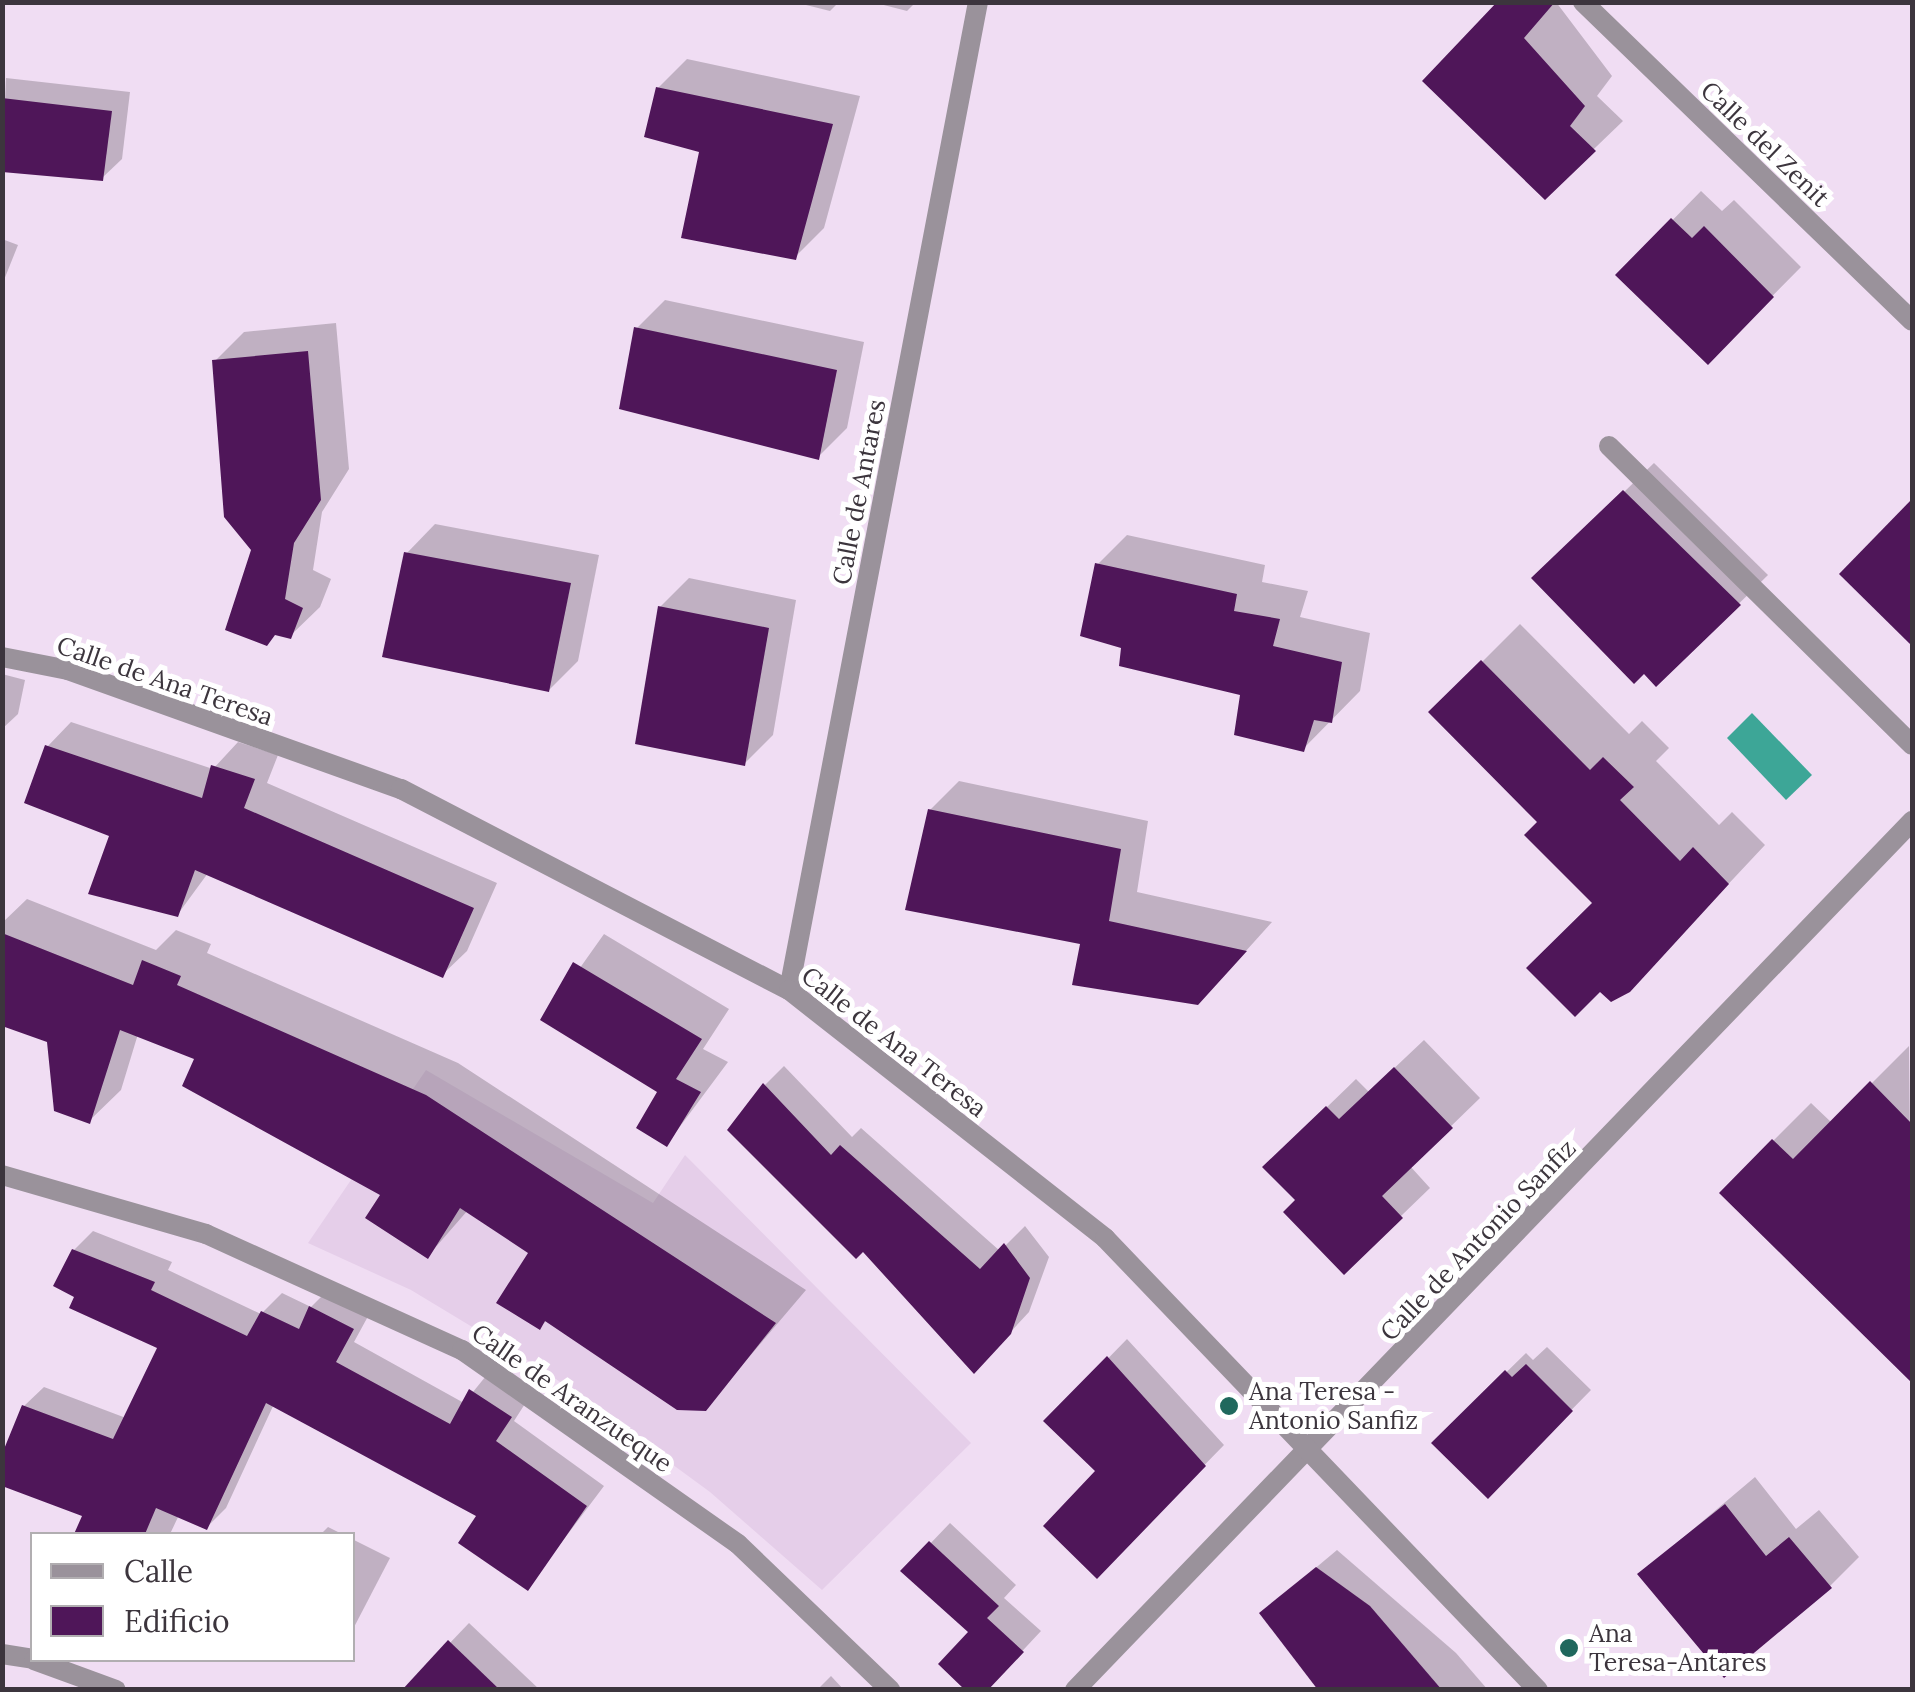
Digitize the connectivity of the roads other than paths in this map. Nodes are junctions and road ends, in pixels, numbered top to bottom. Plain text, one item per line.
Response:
1 (978, 2) edge
2 (1583, 2) edge
3 (1912, 322) edge
4 (1609, 446) dead end
5 (2, 656) edge
6 (1912, 745) edge
7 (1912, 821) edge
8 (789, 990) junction
9 (2, 1174) edge
10 (1314, 1449) junction
11 (2, 1654) edge
12 (30, 1659) edge
13 (41, 1662) edge
14 (116, 1690) edge
15 (890, 1690) edge
16 (1076, 1690) edge
17 (1538, 1690) edge

1 - 8 street, Calle de Antares
2 - 3 street, Calle del Zenit
4 - 6 street
5 - 8 street, Calle de Ana Teresa
7 - 10 street, Calle de Antonio Sanfiz
8 - 10 street, Calle de Ana Teresa
9 - 15 street, Calle de Aranzueque
10 - 16 street, Calle de Antonio Sanfiz
10 - 17 street, Calle de Ana Teresa
11 - 12 street
13 - 14 street

